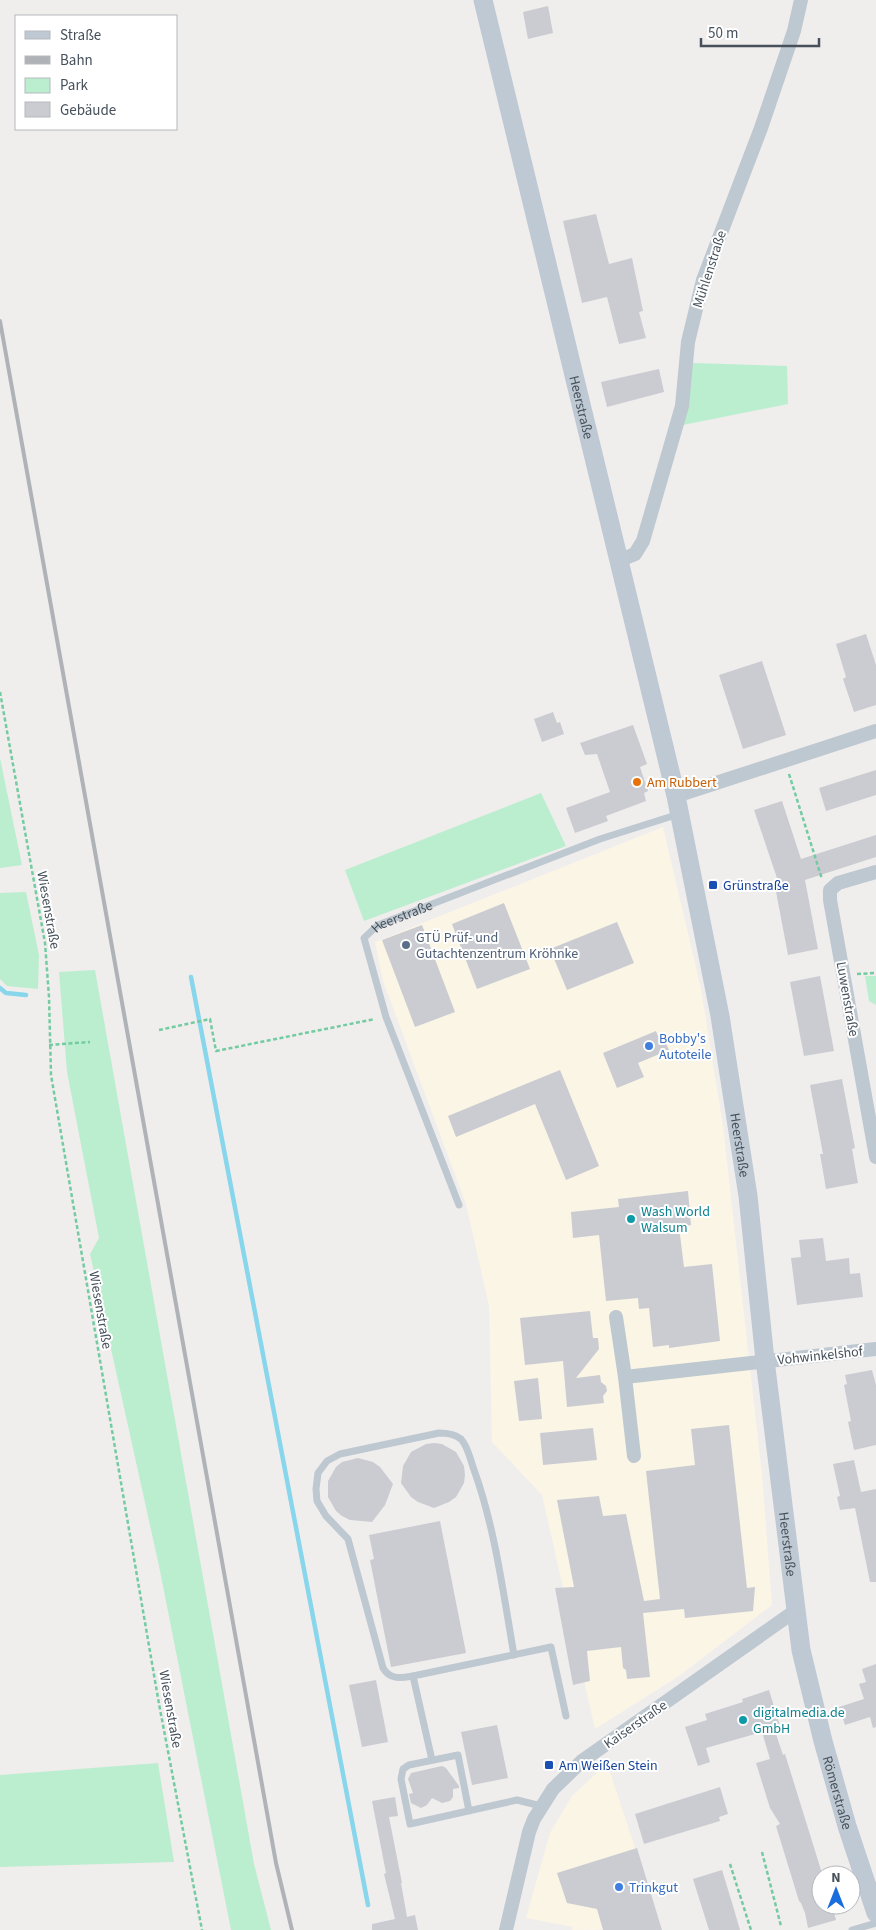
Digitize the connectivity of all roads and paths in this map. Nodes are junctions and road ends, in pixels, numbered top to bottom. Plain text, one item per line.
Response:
1 (483, 0) edge
2 (801, 0) edge
3 (618, 561) junction
4 (0, 692) edge
5 (876, 731) edge
6 (785, 761) junction
7 (678, 805) junction
8 (876, 872) edge
9 (830, 890) junction
10 (876, 973) edge
11 (843, 974) junction
12 (386, 1016) junction
13 (159, 1030) dead end
14 (90, 1042) dead end
15 (49, 1045) junction
16 (876, 1157) edge
17 (459, 1205) dead end
18 (616, 1317) dead end
19 (876, 1349) edge
20 (765, 1360) junction
21 (625, 1377) junction
22 (634, 1456) dead end
23 (795, 1611) junction
24 (514, 1655) junction
25 (413, 1676) junction
26 (566, 1716) dead end
27 (432, 1760) junction
28 (541, 1806) junction
29 (470, 1811) junction
30 (762, 1852) dead end
31 (730, 1864) dead end
32 (876, 1913) edge
33 (876, 1923) edge
34 (781, 1926) dead end
35 (202, 1930) edge
36 (506, 1930) edge
37 (751, 1930) edge
38 (852, 1930) edge

1 - 3 main road, Heerstraße
2 - 3 street, Mühlenstraße
3 - 7 main road, Heerstraße
4 - 15 path, Wiesenstraße
5 - 6 street
6 - 7 street
6 - 9 path
7 - 12 lane, Heerstraße
7 - 20 main road, Heerstraße
8 - 9 street
9 - 11 street, Luwenstraße
10 - 11 path
11 - 16 street, Luwenstraße
12 - 13 path
12 - 17 lane, Heerstraße
14 - 15 path
15 - 35 path, Wiesenstraße
18 - 21 street
19 - 20 street, Vohwinkelshof
20 - 21 street
20 - 23 main road, Heerstraße
21 - 22 street
23 - 28 street, Kaiserstraße
23 - 32 main road, Römerstraße
24 - 25 lane
24 - 25 lane
24 - 26 lane
25 - 27 lane
27 - 29 lane
27 - 29 lane
28 - 29 lane
28 - 36 street, Kaiserstraße
30 - 34 path
31 - 37 path
33 - 38 lane

